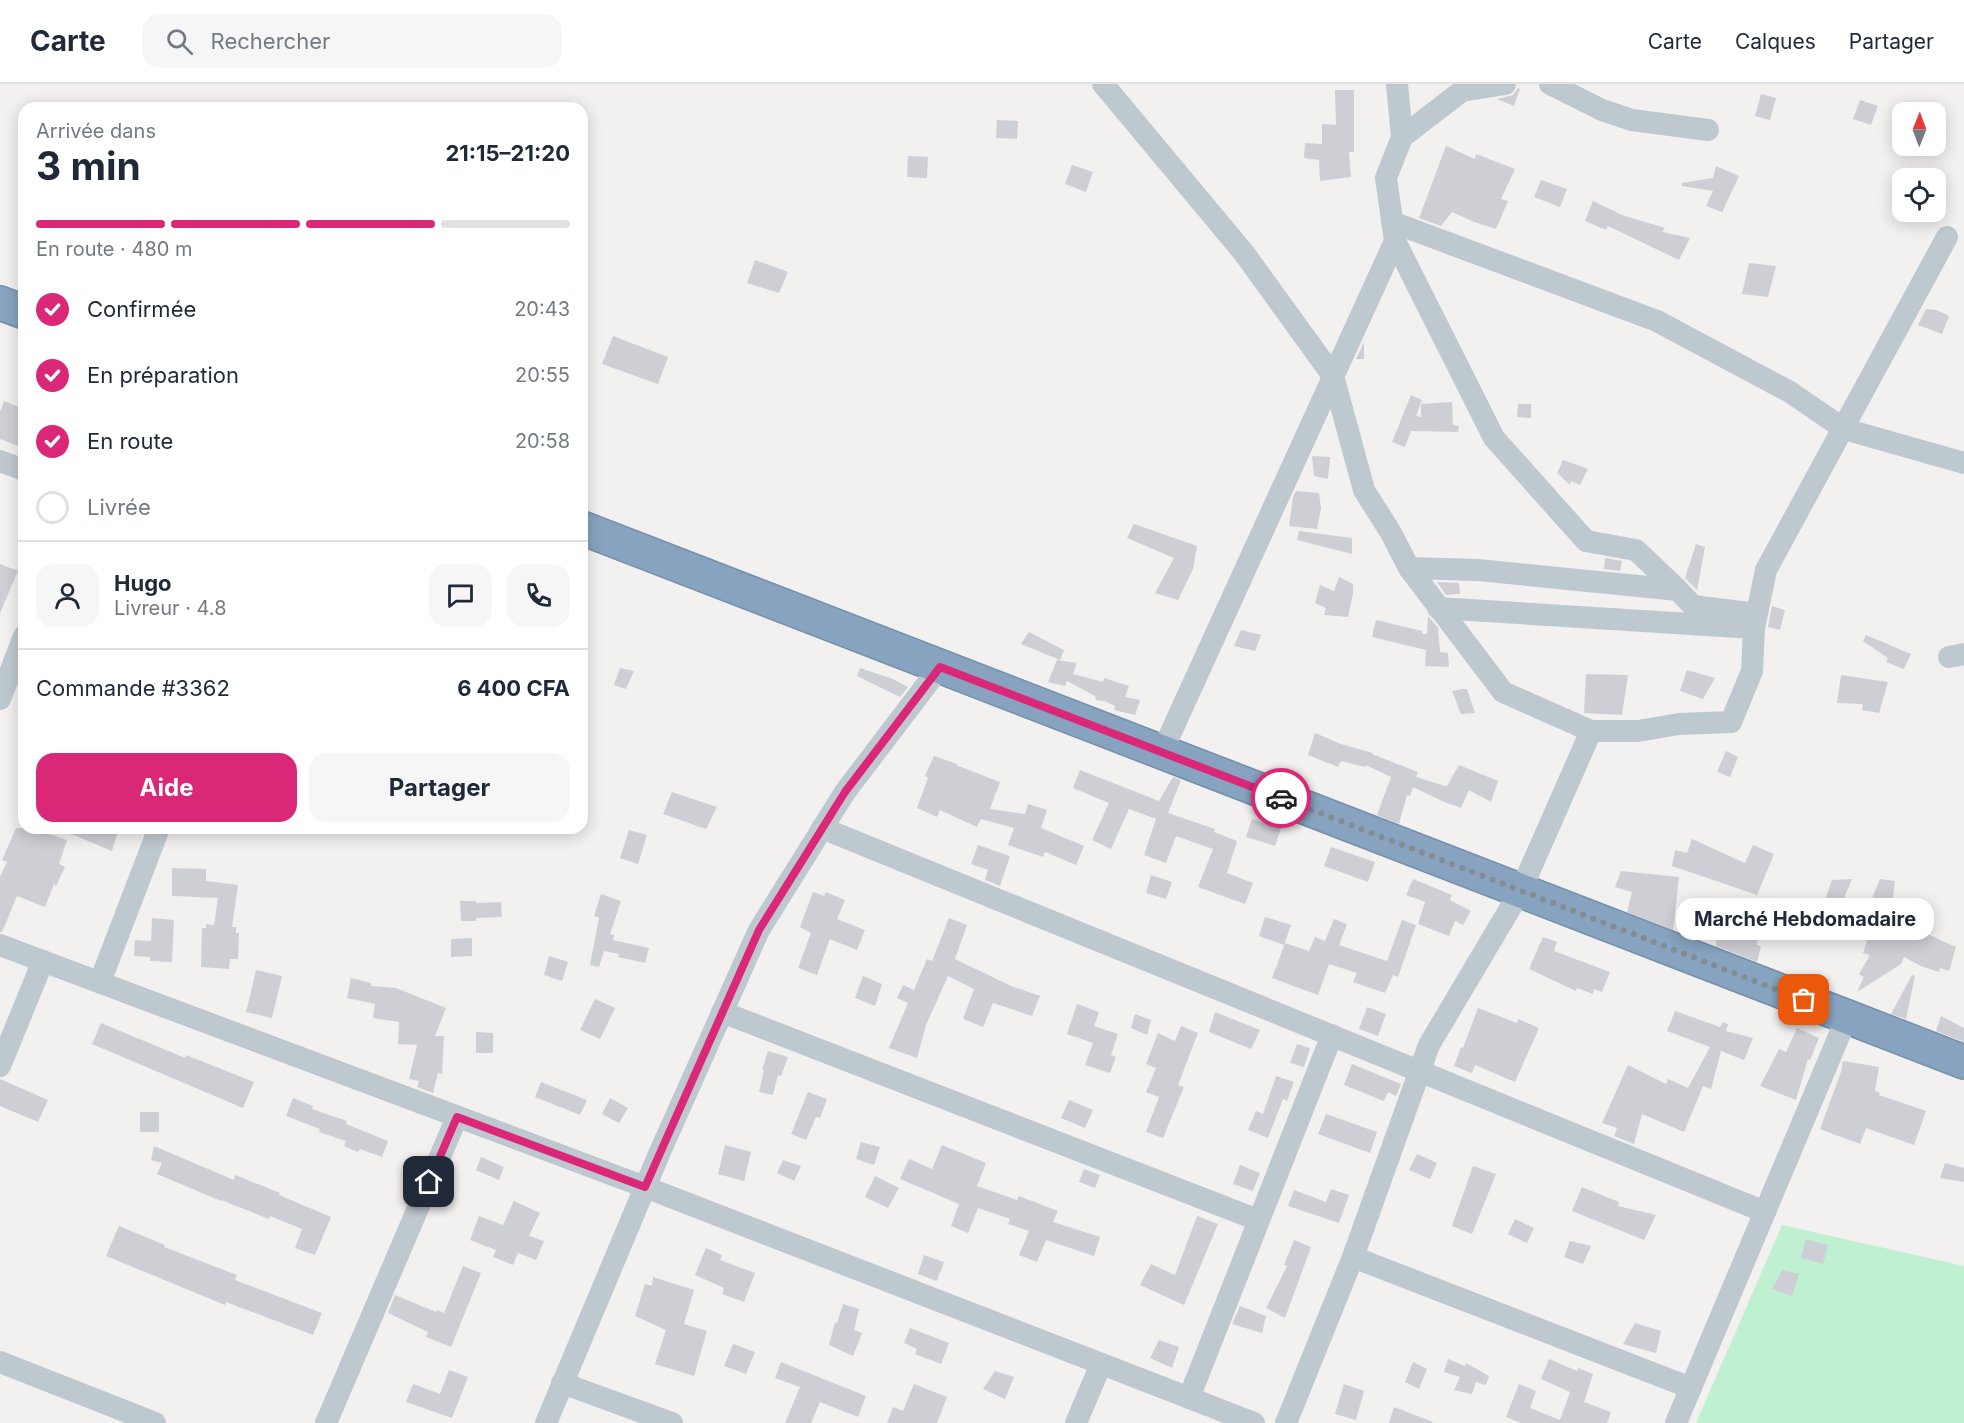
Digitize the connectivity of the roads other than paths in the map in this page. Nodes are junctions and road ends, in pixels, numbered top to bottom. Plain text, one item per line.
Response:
1 (1103, 84) edge
2 (1397, 84) edge
3 (1505, 84) edge
4 (1550, 84) edge
5 (1708, 130) dead end
6 (1402, 137) junction
7 (1394, 232) junction
8 (1947, 237) dead end
9 (0, 303) edge
10 (18, 310) edge
11 (1332, 376) junction
12 (1844, 429) junction
13 (0, 461) edge
14 (1964, 463) edge
15 (18, 468) edge
16 (588, 530) edge
17 (1409, 568) junction
18 (1678, 590) junction
19 (1438, 608) junction
20 (1755, 621) junction
21 (18, 652) edge
22 (940, 667) junction
23 (0, 699) edge
24 (1591, 731) junction
25 (1162, 752) junction
26 (822, 828) junction
27 (157, 834) edge
28 (1521, 890) junction
29 (0, 945) edge
30 (43, 961) junction
31 (100, 982) junction
32 (723, 1012) junction
33 (1847, 1017) junction
34 (1332, 1035) junction
35 (1964, 1062) edge
36 (0, 1066) edge
37 (1419, 1071) junction
38 (457, 1117) junction
39 (645, 1187) junction
40 (1765, 1212) junction
41 (1258, 1220) junction
42 (1353, 1257) junction
43 (0, 1362) edge
44 (1101, 1364) junction
45 (562, 1383) junction
46 (1691, 1389) junction
47 (1189, 1398) junction
48 (155, 1423) edge
49 (326, 1423) edge
50 (546, 1423) edge
51 (672, 1423) edge
52 (1076, 1423) edge
53 (1254, 1423) edge
54 (1286, 1423) edge
55 (1676, 1423) edge

1 - 11 street
2 - 6 street
3 - 6 street
4 - 5 street
6 - 7 street
7 - 11 street
7 - 12 street
7 - 18 street
8 - 12 street
9 - 10 highway
11 - 17 street
11 - 25 street
12 - 14 street
12 - 20 street
13 - 15 street
16 - 22 highway
17 - 18 street
17 - 19 street
18 - 20 street
19 - 20 street
19 - 24 street
20 - 24 street
21 - 23 street
22 - 25 highway
22 - 26 street
24 - 28 street
25 - 28 highway
26 - 32 street
26 - 34 street
27 - 31 street
28 - 33 highway
28 - 37 street
29 - 30 street
30 - 31 street
30 - 36 street
31 - 38 street
32 - 39 street
32 - 41 street
33 - 35 highway
33 - 40 street
34 - 37 street
34 - 41 street
37 - 40 street
37 - 42 street
38 - 39 street
38 - 49 street
39 - 44 street
39 - 45 street
40 - 46 street
41 - 47 street
42 - 46 street
42 - 54 street
43 - 48 street
44 - 47 street
44 - 52 street
45 - 50 street
45 - 51 street
46 - 55 street
47 - 53 street

